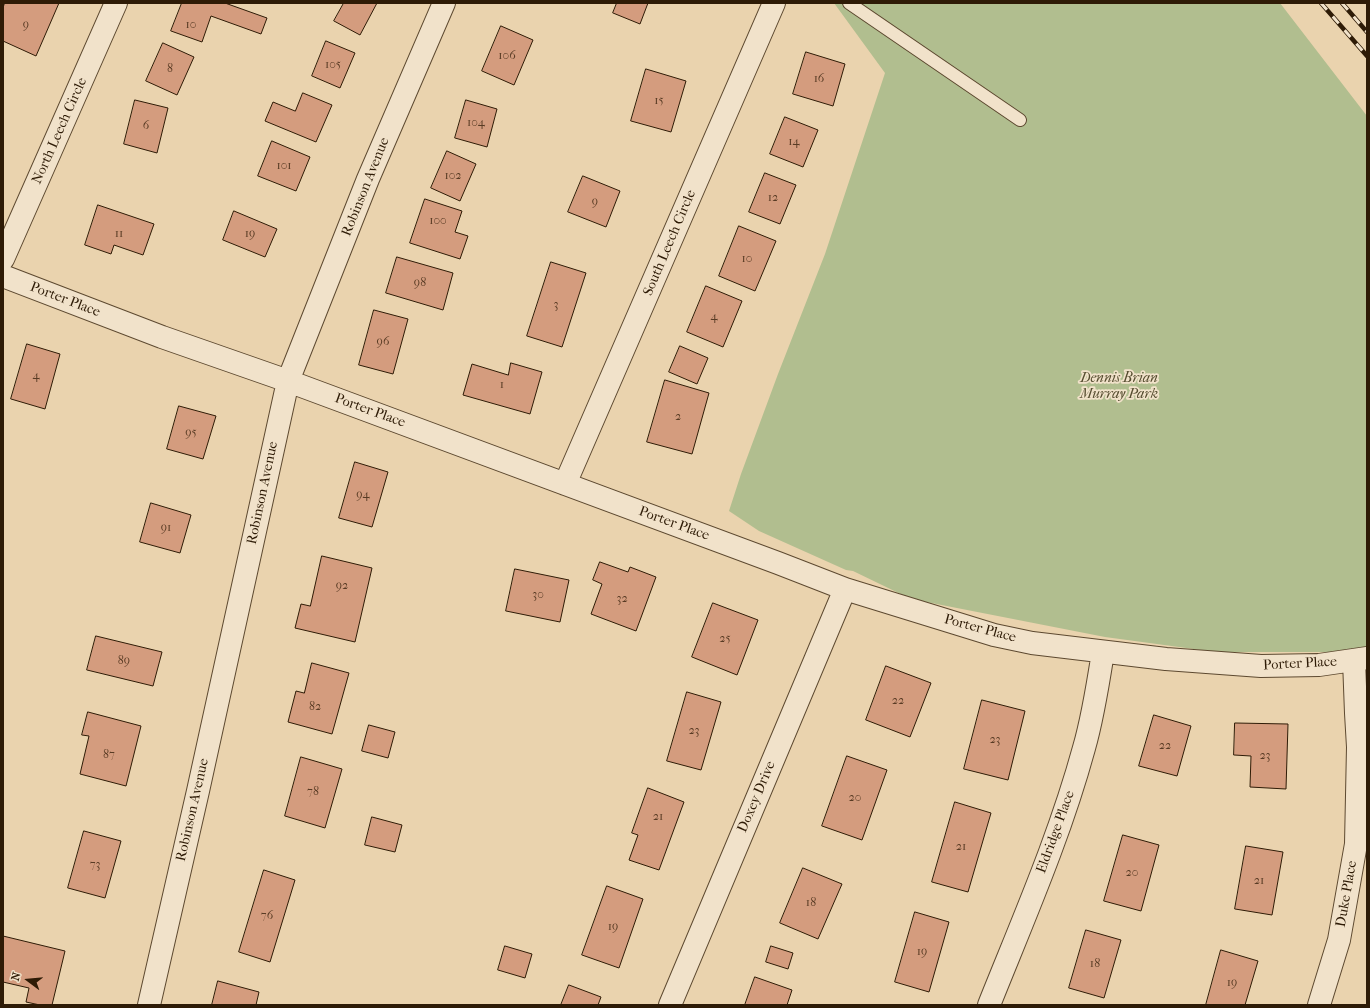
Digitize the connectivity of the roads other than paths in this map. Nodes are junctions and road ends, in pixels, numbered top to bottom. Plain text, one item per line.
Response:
1 (116, 3) edge
2 (444, 3) edge
3 (774, 3) edge
4 (849, 3) edge
5 (1020, 120) dead end
6 (3, 259) edge
7 (3, 276) edge
8 (288, 381) junction
9 (565, 484) junction
10 (845, 590) junction
11 (1103, 652) junction
12 (1361, 659) edge
13 (149, 1005) edge
14 (670, 1005) edge
15 (989, 1005) edge
16 (1319, 1005) edge

1 - 6 street, North Leech Circle
2 - 8 street, Robinson Avenue
3 - 9 street, South Leech Circle
4 - 5 lane
7 - 8 street, Porter Place
8 - 9 street, Porter Place
8 - 13 street, Robinson Avenue
9 - 10 street, Porter Place
10 - 11 street, Porter Place
10 - 14 street, Doxey Drive
11 - 12 street, Porter Place
11 - 15 street, Eldridge Place
12 - 16 street, Duke Place

